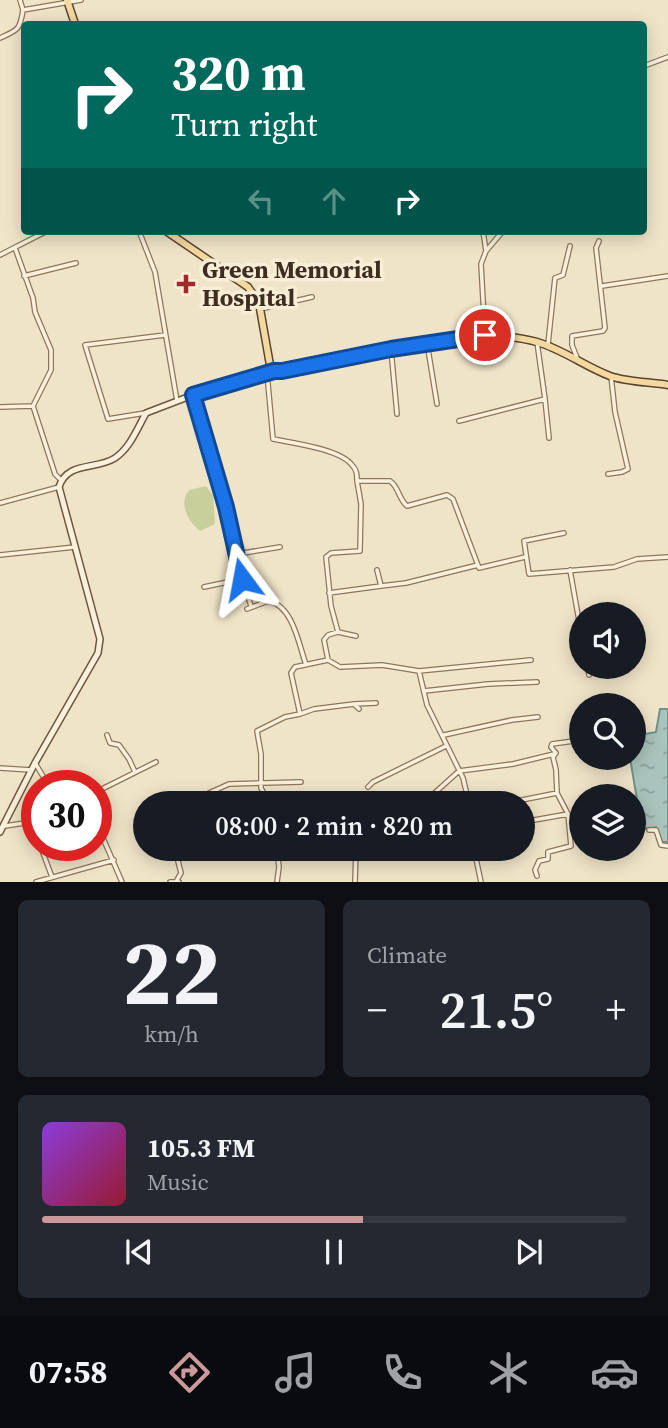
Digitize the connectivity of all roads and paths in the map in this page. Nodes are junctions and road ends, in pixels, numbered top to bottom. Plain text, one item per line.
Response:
1 (20, 0) edge
2 (80, 0) edge
3 (68, 1) edge
4 (23, 10) junction
5 (22, 21) edge
6 (74, 21) edge
7 (21, 25) edge
8 (0, 38) edge
9 (668, 57) edge
10 (647, 65) edge
11 (39, 235) edge
12 (141, 235) edge
13 (172, 235) edge
14 (484, 235) edge
15 (500, 235) edge
16 (599, 241) dead end
17 (570, 246) dead end
18 (15, 248) junction
19 (486, 251) junction
20 (0, 255) edge
21 (76, 263) dead end
22 (24, 276) junction
23 (668, 276) edge
24 (602, 286) junction
25 (312, 297) dead end
26 (260, 309) junction
27 (165, 334) junction
28 (485, 335) junction
29 (537, 342) junction
30 (427, 343) junction
31 (548, 347) junction
32 (391, 349) junction
33 (578, 358) junction
34 (271, 372) junction
35 (611, 376) junction
36 (668, 386) edge
37 (193, 395) junction
38 (545, 399) junction
39 (177, 401) junction
40 (437, 404) dead end
41 (33, 405) junction
42 (0, 407) edge
43 (146, 413) junction
44 (397, 414) dead end
45 (459, 421) dead end
46 (549, 438) dead end
47 (608, 474) dead end
48 (357, 481) junction
49 (60, 483) junction
50 (0, 503) edge
51 (564, 533) dead end
52 (75, 547) junction
53 (280, 547) dead end
54 (237, 554) junction
55 (0, 555) edge
56 (524, 557) junction
57 (668, 557) edge
58 (478, 565) junction
59 (377, 570) dead end
60 (570, 570) junction
61 (242, 579) junction
62 (381, 586) junction
63 (205, 587) dead end
64 (329, 593) junction
65 (576, 602) edge
66 (338, 632) junction
67 (356, 636) dead end
68 (328, 660) junction
69 (531, 660) dead end
70 (306, 664) junction
71 (419, 671) junction
72 (537, 682) dead end
73 (424, 691) junction
74 (354, 704) junction
75 (376, 704) dead end
76 (359, 709) dead end
77 (300, 714) junction
78 (538, 718) dead end
79 (107, 735) dead end
80 (443, 735) junction
81 (569, 742) edge
82 (447, 746) junction
83 (556, 753) junction
84 (156, 762) dead end
85 (35, 763) junction
86 (0, 768) edge
87 (31, 770) joint
88 (39, 770) edge
89 (459, 771) junction
90 (135, 772) junction
91 (301, 782) dead end
92 (261, 783) junction
93 (112, 784) edge
94 (368, 787) dead end
95 (21, 790) edge
96 (212, 791) edge
97 (264, 791) edge
98 (437, 791) edge
99 (465, 791) edge
100 (557, 793) junction
101 (535, 797) edge
102 (568, 814) junction
103 (535, 820) edge
104 (21, 825) edge
105 (1, 830) edge
106 (649, 830) dead end
107 (668, 846) edge
108 (112, 856) edge
109 (114, 860) junction
110 (46, 861) edge
111 (178, 861) edge
112 (278, 861) edge
113 (356, 861) edge
114 (475, 861) edge
115 (537, 876) dead end
116 (52, 877) junction
117 (178, 881) edge
118 (36, 882) edge
119 (122, 882) edge
120 (170, 882) edge
121 (277, 882) edge
122 (355, 882) edge
123 (481, 882) edge

1 - 4 street
2 - 3 street
3 - 4 street
3 - 6 main road
4 - 5 street
7 - 8 street
9 - 10 street
11 - 18 street
12 - 27 street
13 - 26 main road
14 - 19 street
15 - 19 street
16 - 24 street
17 - 31 street
18 - 20 street
18 - 22 street
19 - 28 street
21 - 22 street
22 - 41 street
23 - 24 street
24 - 33 street
25 - 26 street
26 - 34 main road
27 - 39 street
27 - 43 street
28 - 29 main road
28 - 30 main road
29 - 31 main road
29 - 38 street
30 - 32 main road
30 - 40 street
31 - 33 main road
32 - 34 main road
32 - 44 street
33 - 35 main road
34 - 37 street
34 - 48 street
35 - 36 main road
35 - 47 street
37 - 39 street
37 - 54 street
38 - 45 street
38 - 46 street
39 - 43 street
41 - 42 street
41 - 49 street
43 - 49 street
48 - 58 street
48 - 64 street
49 - 50 street
49 - 52 street
51 - 56 street
52 - 55 street
52 - 85 street
53 - 54 street
54 - 61 street
56 - 58 street
56 - 60 street
57 - 60 street
58 - 62 street
59 - 62 street
60 - 65 street
61 - 63 street
61 - 70 street
62 - 64 street
64 - 66 street
66 - 67 street
66 - 68 street
68 - 70 street
68 - 71 street
69 - 71 street
70 - 77 street
71 - 73 street
72 - 73 street
73 - 80 street
74 - 75 street
74 - 76 street
74 - 77 street
77 - 92 street
78 - 80 street
79 - 90 street
80 - 82 street
81 - 83 street
82 - 89 street
82 - 94 street
83 - 89 street
83 - 100 street
84 - 90 street
85 - 87 street
85 - 88 street
86 - 87 street
89 - 98 street
89 - 99 street
90 - 93 street
91 - 92 street
92 - 96 street
92 - 97 street
95 - 105 street
100 - 101 street
100 - 102 street
102 - 103 street
102 - 115 street
104 - 105 street
106 - 107 street
108 - 109 street
109 - 116 street
109 - 119 street
110 - 116 street
111 - 117 street
112 - 121 street
113 - 122 street
114 - 123 street
116 - 118 street
117 - 120 street

